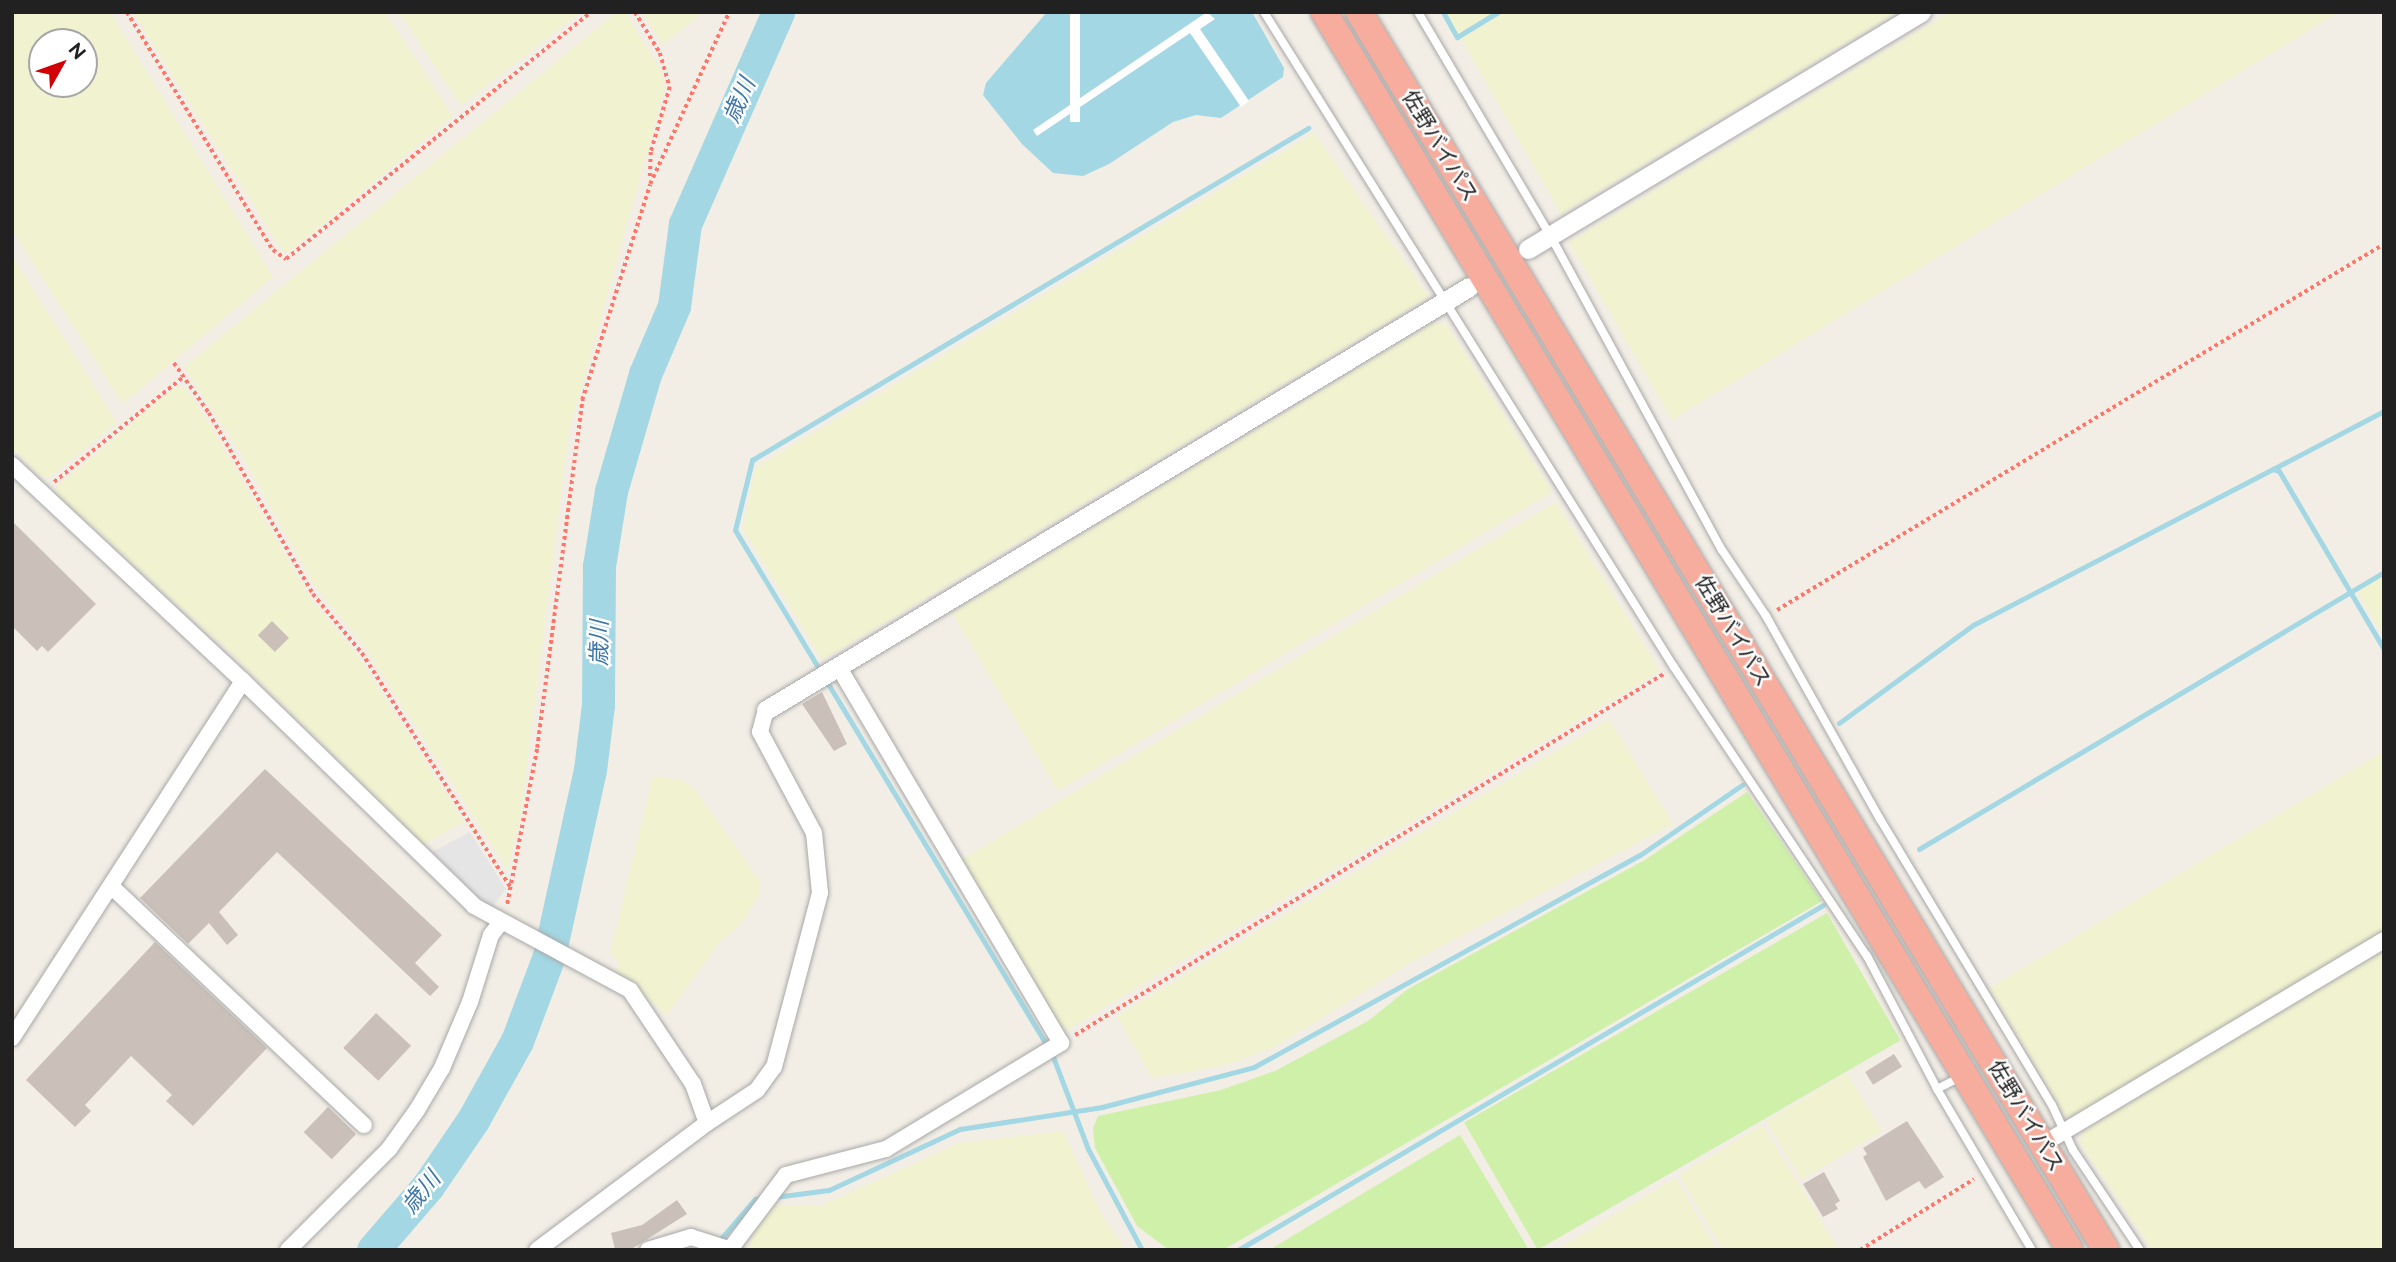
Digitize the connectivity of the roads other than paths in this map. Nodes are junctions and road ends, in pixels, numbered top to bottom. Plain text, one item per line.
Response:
1 (1264, 12) edge
2 (1324, 12) edge
3 (1359, 12) edge
4 (1418, 12) edge
5 (1921, 12) edge
6 (1550, 235) junction
7 (1528, 249) dead end
8 (1469, 287) dead end
9 (1442, 303) junction
10 (12, 465) edge
11 (838, 666) junction
12 (243, 681) junction
13 (766, 710) joint
14 (111, 886) junction
15 (501, 922) junction
16 (2384, 940) edge
17 (12, 1038) edge
18 (1965, 1074) junction
19 (1937, 1090) junction
20 (707, 1124) junction
21 (364, 1125) dead end
22 (2053, 1138) junction
23 (730, 1248) edge
24 (2069, 1248) edge
25 (2106, 1249) edge
26 (288, 1250) edge
27 (537, 1250) edge
28 (648, 1250) edge
29 (2032, 1250) edge
30 (2140, 1250) edge

1 - 9 lane
2 - 18 highway, 佐野バイパス
3 - 22 highway, 佐野バイパス
4 - 6 lane
5 - 6 street
6 - 7 street
6 - 22 lane
8 - 9 street
9 - 11 street
9 - 19 lane
10 - 12 street
11 - 13 street
11 - 23 street
12 - 14 street
12 - 15 street
13 - 20 street
14 - 17 street
14 - 21 street
15 - 20 street
15 - 26 street
16 - 22 street
18 - 19 lane
18 - 24 highway, 佐野バイパス
19 - 29 lane
20 - 27 street
22 - 25 highway, 佐野バイパス
22 - 30 lane
23 - 28 street

